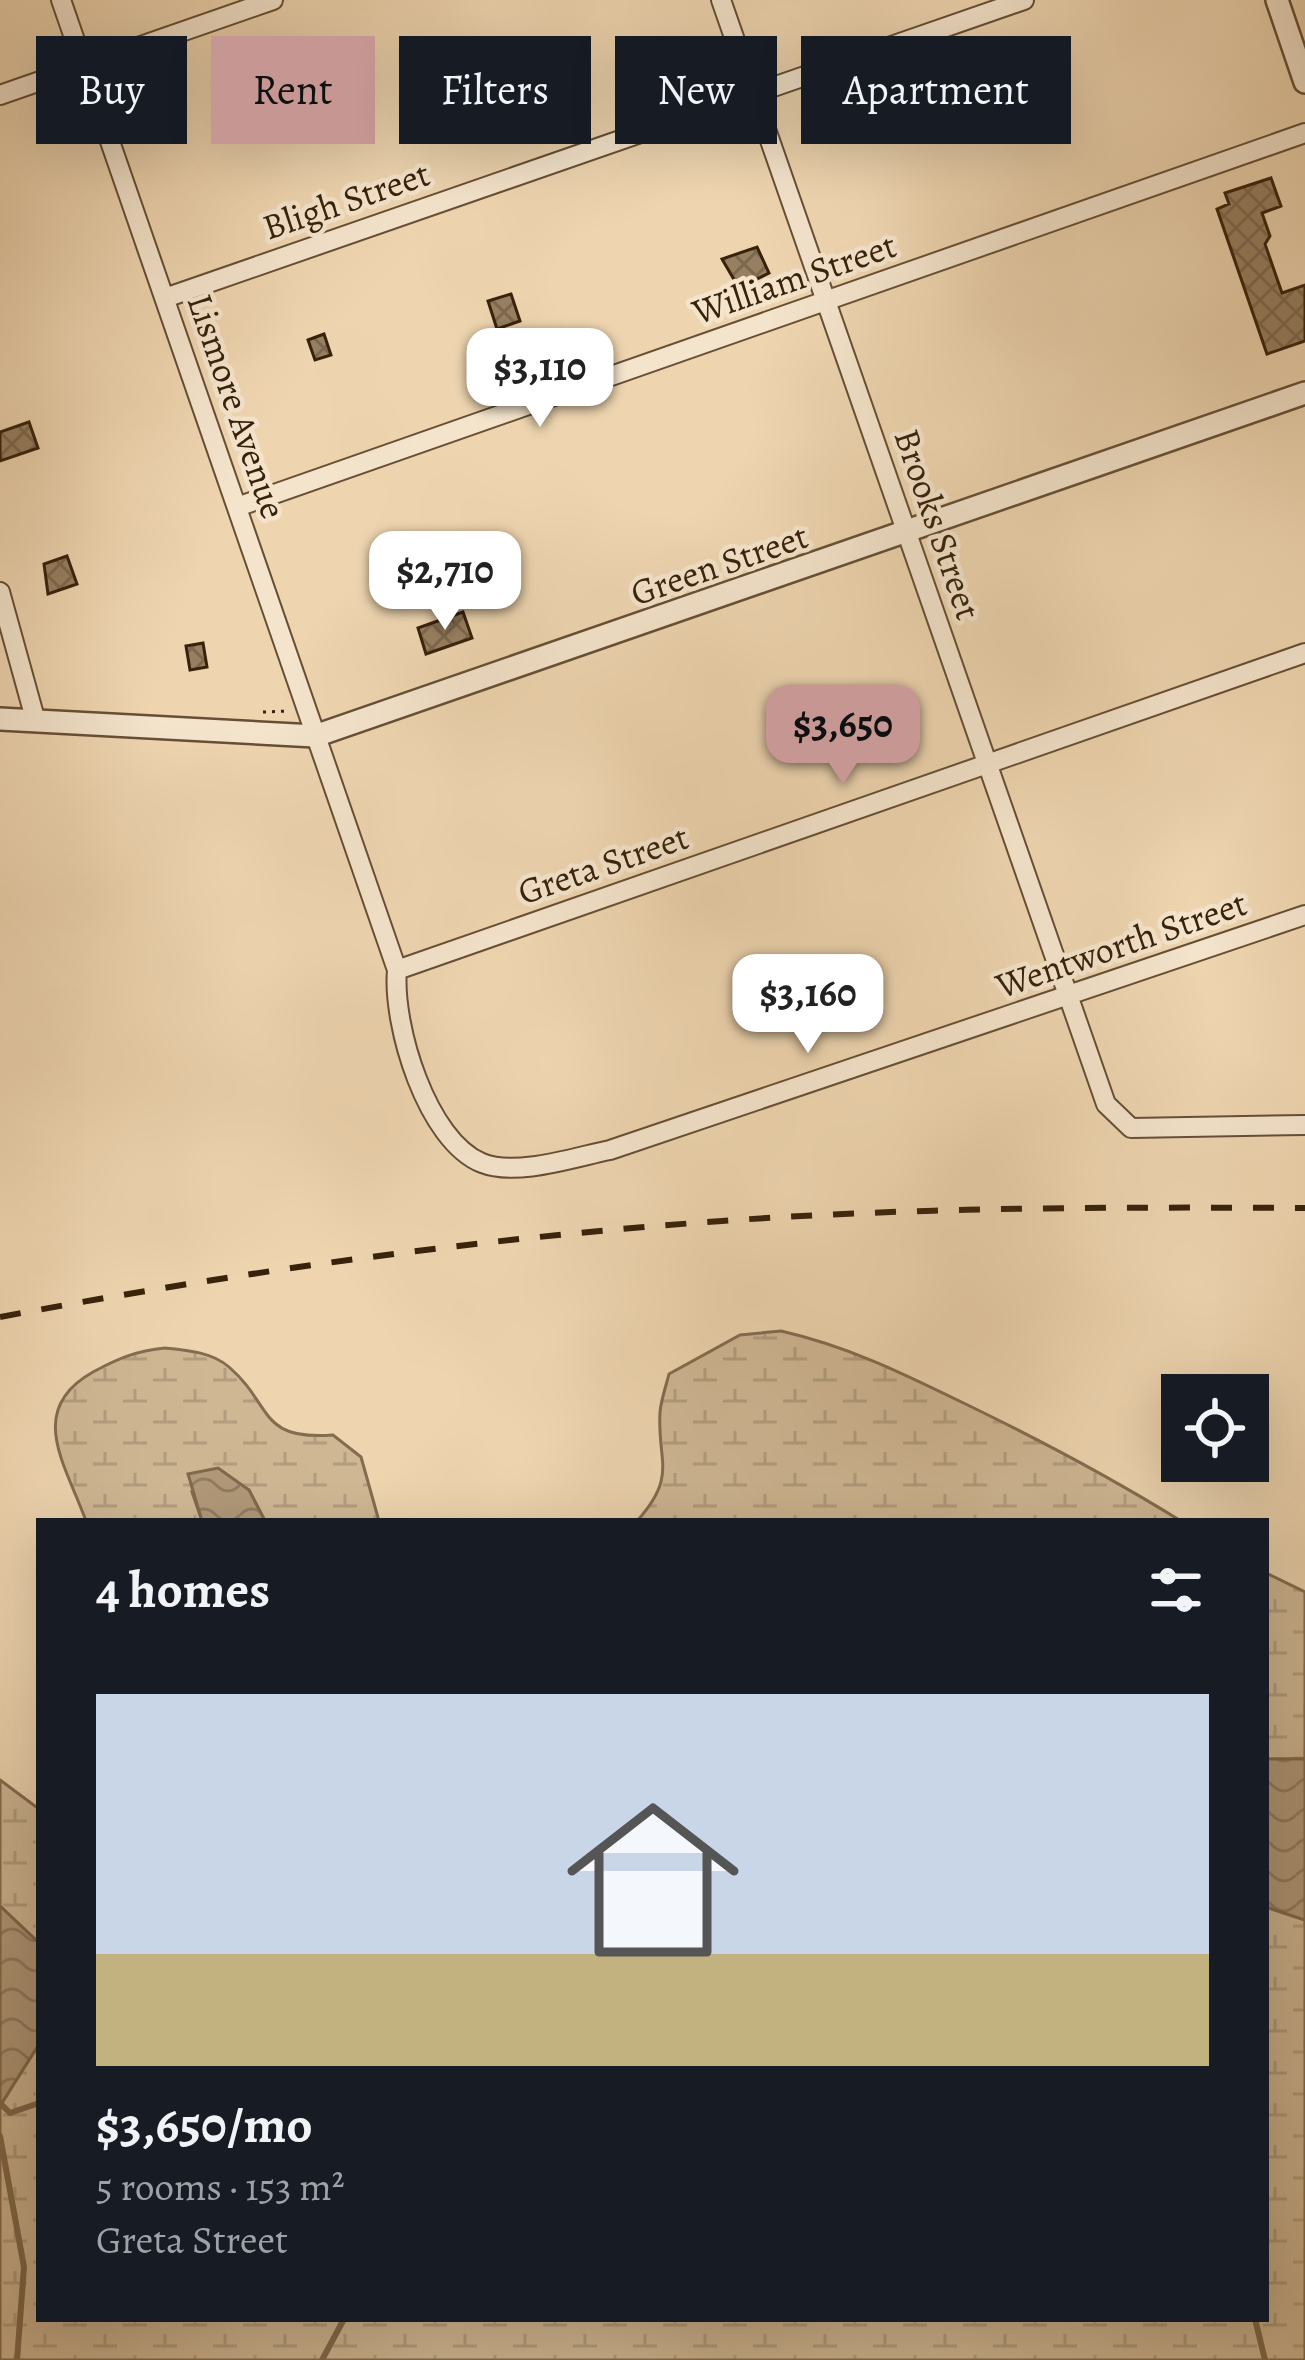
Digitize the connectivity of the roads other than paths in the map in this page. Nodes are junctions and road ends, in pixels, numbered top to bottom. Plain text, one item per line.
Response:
1 (61, 0) edge
2 (273, 0) edge
3 (721, 0) edge
4 (1024, 0) edge
5 (1277, 0) edge
6 (74, 36) edge
7 (170, 36) edge
8 (734, 36) edge
9 (1305, 82) edge
10 (36, 83) edge
11 (777, 86) edge
12 (0, 95) edge
13 (1305, 134) edge
14 (615, 142) edge
15 (112, 144) edge
16 (771, 144) edge
17 (166, 298) junction
18 (825, 302) junction
19 (1305, 393) edge
20 (237, 507) junction
21 (906, 534) junction
22 (0, 592) edge
23 (1305, 653) edge
24 (0, 719) edge
25 (36, 722) junction
26 (315, 736) junction
27 (988, 765) junction
28 (1305, 915) edge
29 (397, 970) junction
30 (1068, 998) junction
31 (1305, 1125) edge

1 - 6 street, Lismore Avenue
2 - 7 street
3 - 8 street, Brooks Street
4 - 11 street, Bligh Street
5 - 9 street
10 - 12 street
13 - 18 street, William Street
14 - 17 street, Bligh Street
15 - 17 street, Lismore Avenue
16 - 18 street, Brooks Street
17 - 20 street, Lismore Avenue
18 - 20 street, William Street
18 - 21 street, Brooks Street
19 - 21 street, Green Street
20 - 26 street, Lismore Avenue
21 - 26 street, Green Street
21 - 27 street, Brooks Street
22 - 25 street
23 - 27 street, Greta Street
24 - 25 street, Green Street
25 - 26 street, Green Street
26 - 29 street, Lismore Avenue
27 - 29 street, Greta Street
27 - 30 street, Brooks Street
28 - 30 street, Wentworth Street
29 - 30 street, Wentworth Street
30 - 31 street, Brooks Street

